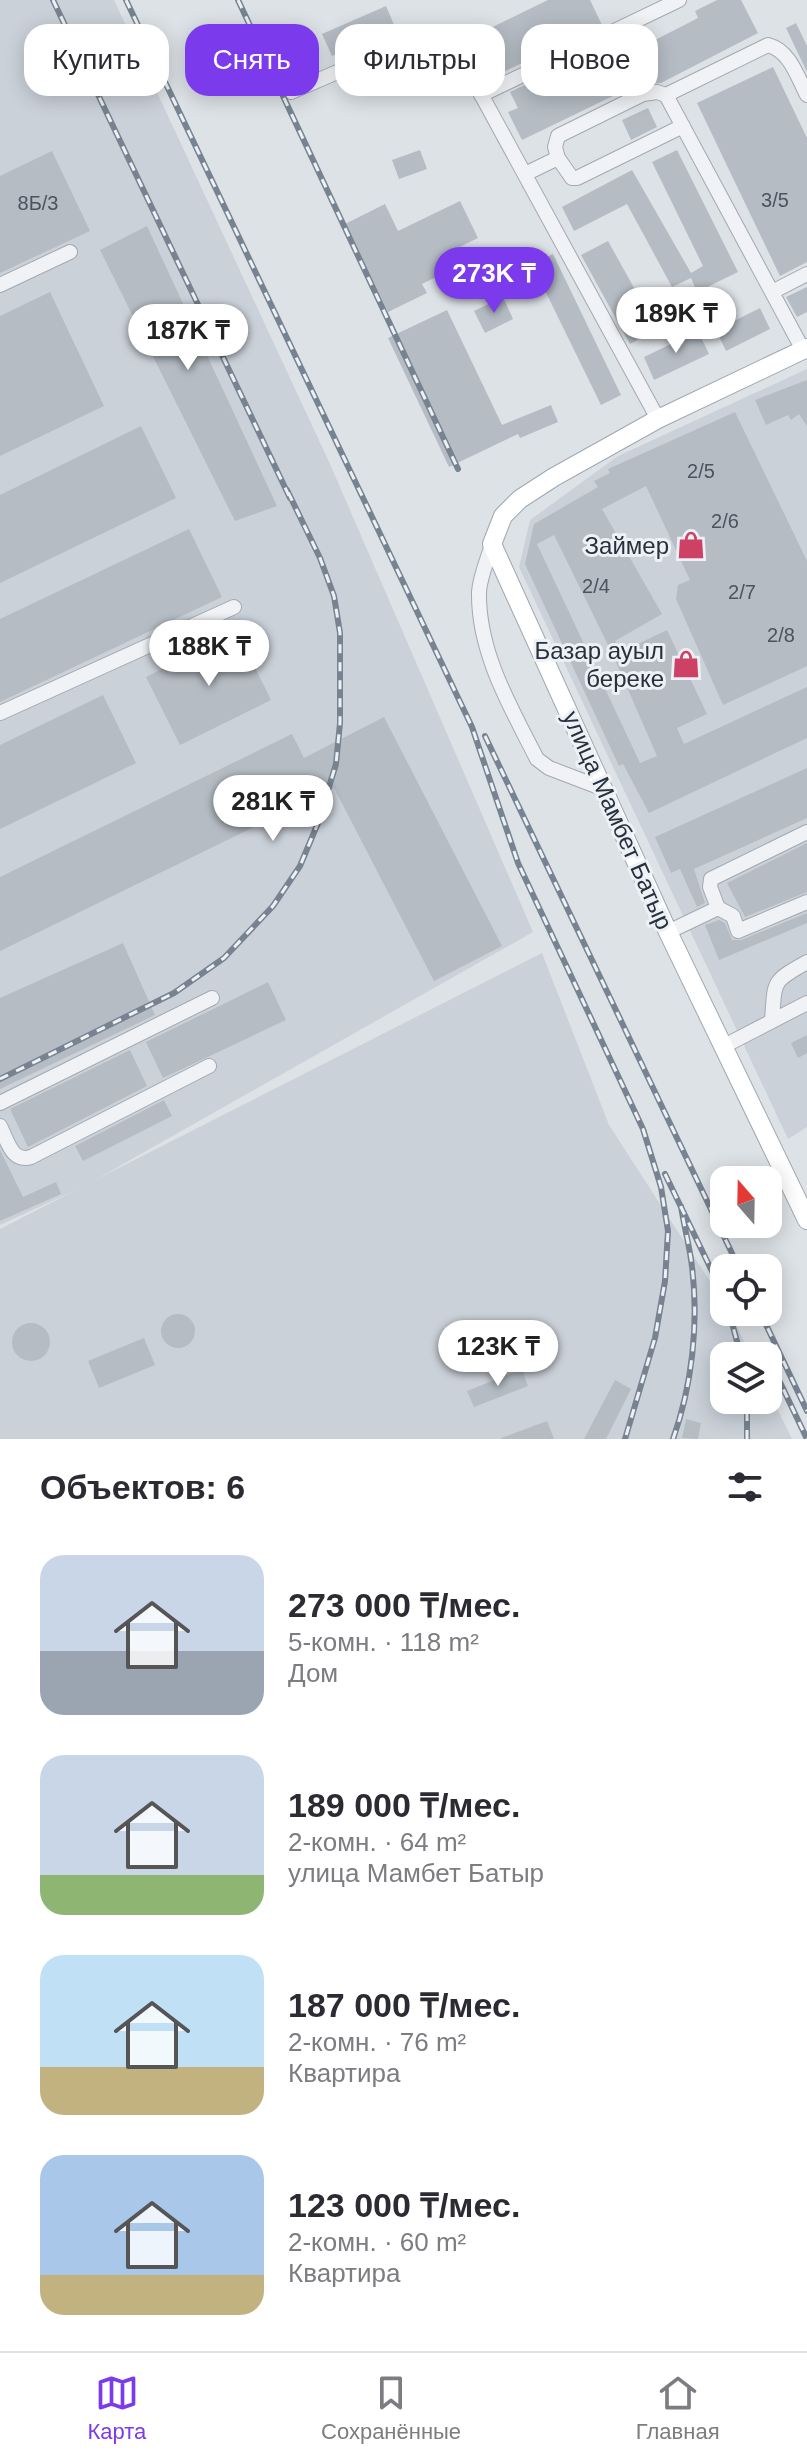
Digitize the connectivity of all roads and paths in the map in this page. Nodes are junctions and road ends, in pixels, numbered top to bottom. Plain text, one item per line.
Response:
1 (679, 0) edge
2 (505, 83) edge
3 (666, 95) junction
4 (807, 95) edge
5 (482, 96) edge
6 (683, 126) junction
7 (558, 158) junction
8 (525, 174) junction
9 (70, 252) dead end
10 (807, 274) edge
11 (0, 285) edge
12 (772, 292) junction
13 (805, 349) edge
14 (658, 419) junction
15 (492, 544) junction
16 (234, 607) dead end
17 (0, 713) edge
18 (604, 789) junction
19 (807, 832) edge
20 (807, 902) edge
21 (718, 908) junction
22 (668, 932) junction
23 (807, 962) edge
24 (212, 998) dead end
25 (807, 1003) edge
26 (772, 1021) junction
27 (724, 1046) junction
28 (209, 1066) dead end
29 (0, 1103) edge
30 (0, 1126) edge
31 (807, 1220) edge

1 - 2 street
3 - 4 street
3 - 6 street
3 - 7 street
5 - 8 street
6 - 7 street
6 - 12 street
7 - 8 street
8 - 14 street
9 - 11 street
10 - 12 street
12 - 13 street
13 - 14 main road
14 - 15 main road
15 - 18 main road, улица Мамбет Батыр
15 - 18 street
16 - 17 street
18 - 22 main road, улица Мамбет Батыр
19 - 21 street
20 - 21 street
21 - 22 street
22 - 27 main road, улица Мамбет Батыр
23 - 26 street
24 - 29 street
25 - 26 street
26 - 27 street
27 - 31 main road, улица Мамбет Батыр
28 - 30 street

